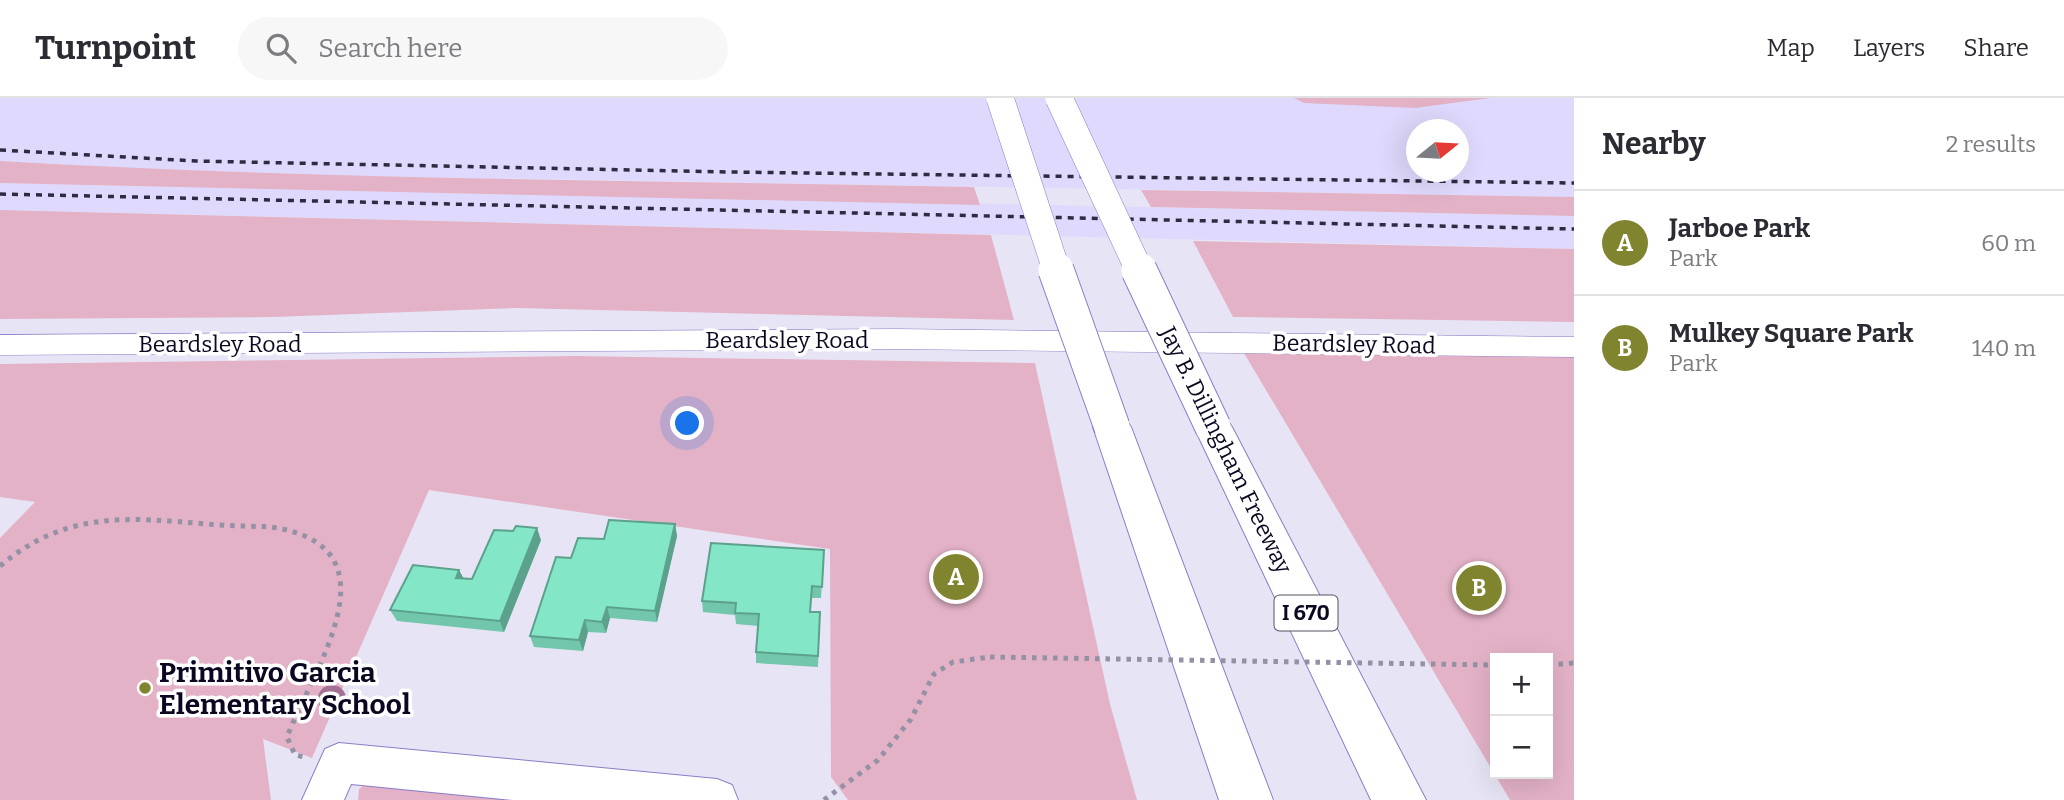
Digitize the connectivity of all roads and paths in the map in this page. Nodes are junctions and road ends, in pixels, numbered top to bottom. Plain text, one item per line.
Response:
1 (978, 98) edge
2 (1000, 98) edge
3 (1059, 98) edge
4 (1032, 193) junction
5 (0, 345) edge
6 (1574, 347) edge
7 (0, 566) edge
8 (1574, 663) edge
9 (1490, 665) edge
10 (1553, 665) edge
11 (339, 763) junction
12 (323, 800) edge
13 (717, 800) edge
14 (824, 800) edge
15 (1246, 800) edge
16 (1399, 800) edge

1 - 4 highway, bridge
2 - 4 highway, bridge
3 - 16 highway, Jay B. Dillingham Freeway / I 670, bridge
4 - 15 highway, bridge
5 - 6 street, Beardsley Road
7 - 11 path
8 - 10 path
9 - 14 path, bridge
11 - 12 street
11 - 13 street

